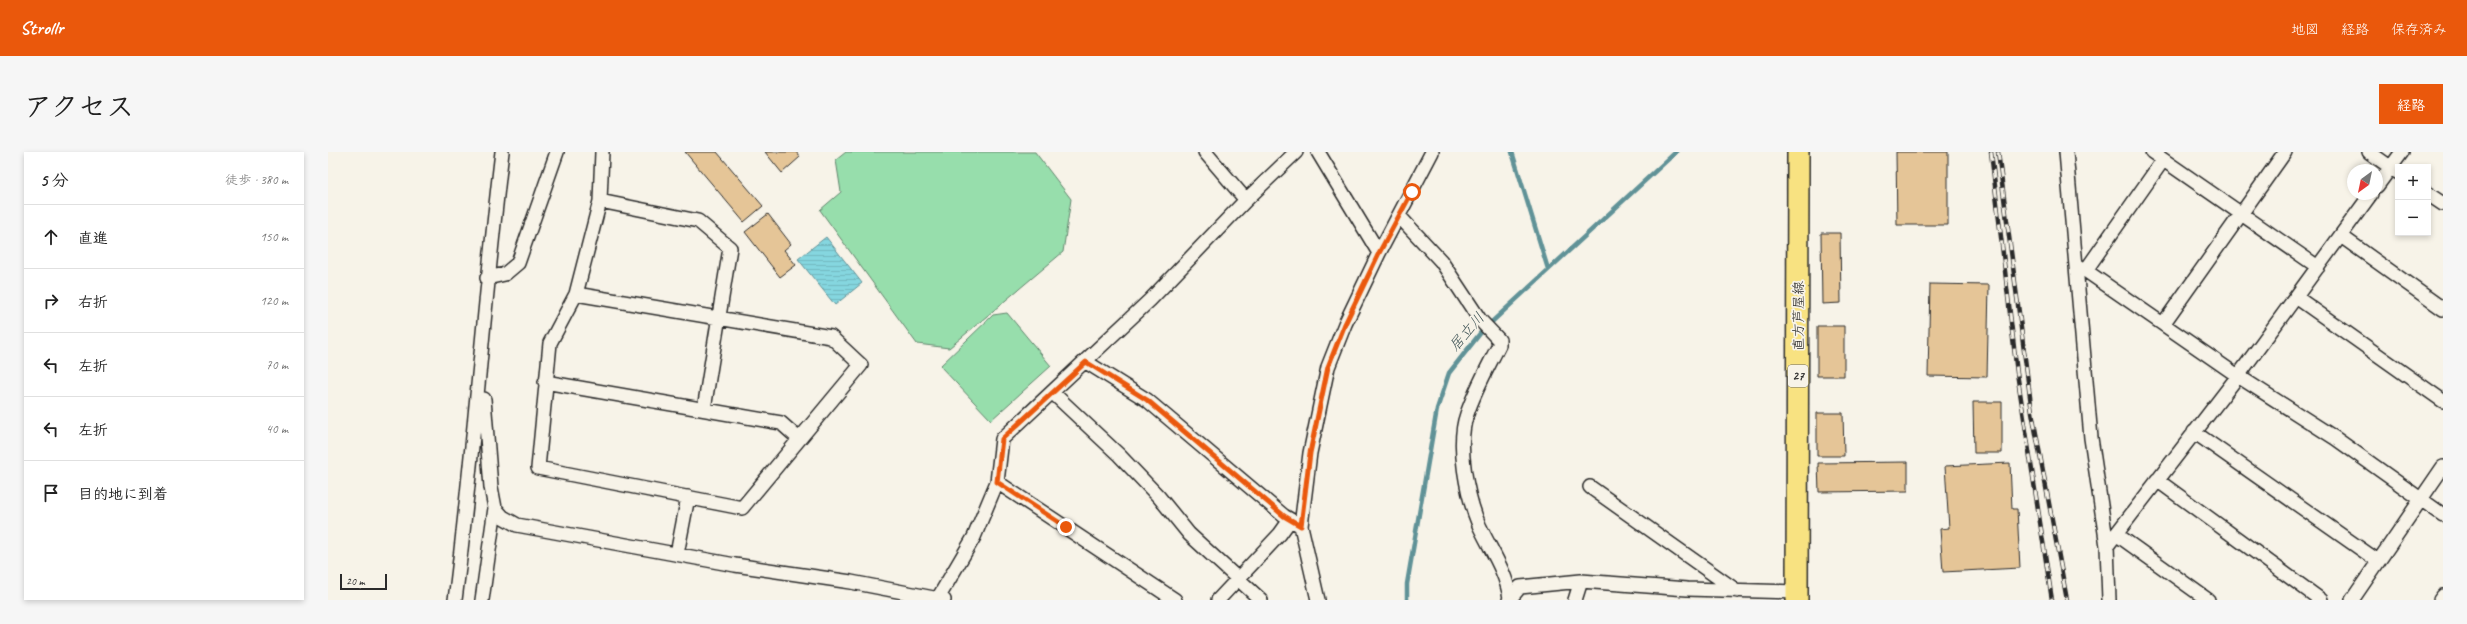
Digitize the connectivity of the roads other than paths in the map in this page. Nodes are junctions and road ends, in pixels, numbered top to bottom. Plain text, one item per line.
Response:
1 (502, 152) edge
2 (557, 152) edge
3 (602, 152) edge
4 (1205, 152) edge
5 (1296, 152) edge
6 (1318, 152) edge
7 (1432, 152) edge
8 (1798, 152) edge
9 (2066, 152) edge
10 (2152, 152) edge
11 (2285, 152) edge
12 (2369, 152) edge
13 (2402, 152) edge
14 (2163, 160) junction
15 (2394, 170) edge
16 (2383, 180) edge
17 (2431, 196) edge
18 (1246, 200) junction
19 (2367, 200) edge
20 (600, 202) junction
21 (2443, 204) edge
22 (2241, 214) junction
23 (1399, 216) junction
24 (2341, 236) junction
25 (1379, 253) junction
26 (2081, 267) junction
27 (2318, 267) junction
28 (487, 278) junction
29 (576, 294) junction
30 (2296, 297) junction
31 (2443, 309) edge
32 (719, 318) junction
33 (2163, 324) junction
34 (1086, 362) junction
35 (481, 367) junction
36 (2238, 376) junction
37 (545, 382) junction
38 (1053, 393) junction
39 (2443, 401) edge
40 (704, 409) junction
41 (2194, 432) junction
42 (799, 439) junction
43 (2443, 467) edge
44 (2157, 480) junction
45 (997, 482) junction
46 (1590, 487) dead end
47 (688, 498) junction
48 (2421, 498) junction
49 (495, 508) junction
50 (2443, 515) edge
51 (1296, 523) junction
52 (2116, 534) junction
53 (2106, 546) junction
54 (677, 554) junction
55 (2378, 561) junction
56 (1239, 579) junction
57 (1581, 581) junction
58 (1687, 589) junction
59 (1737, 590) junction
60 (1797, 596) edge
61 (2443, 596) edge
62 (939, 599) edge
63 (1509, 599) edge
64 (455, 600) edge
65 (482, 600) edge
66 (1175, 600) edge
67 (1218, 600) edge
68 (1261, 600) edge
69 (1318, 600) edge
70 (1575, 600) edge
71 (1680, 600) edge
72 (2109, 600) edge
73 (2208, 600) edge
74 (2321, 600) edge
75 (2352, 600) edge
76 (2440, 600) edge

1 - 28 street
2 - 28 street
3 - 20 street
4 - 18 street
5 - 18 street
6 - 25 street
7 - 23 street
8 - 60 main road, 直方芦屋線 / 27
9 - 26 street
10 - 14 street
11 - 22 street
12 - 15 street
13 - 15 street
14 - 22 street
14 - 26 street
15 - 16 street
17 - 21 street
18 - 34 street
19 - 24 street
20 - 29 street
20 - 32 street
22 - 27 street
22 - 33 street
23 - 25 street
23 - 63 street
24 - 27 street
24 - 31 street
25 - 51 street
26 - 33 street
26 - 53 street
27 - 30 street
28 - 35 street
29 - 32 street
29 - 37 street
30 - 36 street
30 - 39 street
32 - 40 street
32 - 42 street
33 - 36 street
34 - 38 street
34 - 51 street
35 - 49 street
35 - 64 street
36 - 41 street
36 - 48 street
37 - 40 street
37 - 47 street
38 - 45 street
38 - 56 street
40 - 42 street
41 - 44 street
41 - 55 street
42 - 47 street
43 - 48 street
44 - 52 street
44 - 74 street
45 - 62 street
45 - 66 street
46 - 59 street
47 - 54 street
48 - 50 street
48 - 55 street
49 - 54 street
49 - 65 street
51 - 56 street
51 - 69 street
52 - 53 street
52 - 73 street
53 - 72 street
54 - 62 street
55 - 75 street
56 - 67 street
56 - 68 street
57 - 58 street
57 - 63 street
57 - 70 street
58 - 59 street
58 - 71 street
59 - 60 street
61 - 76 street

